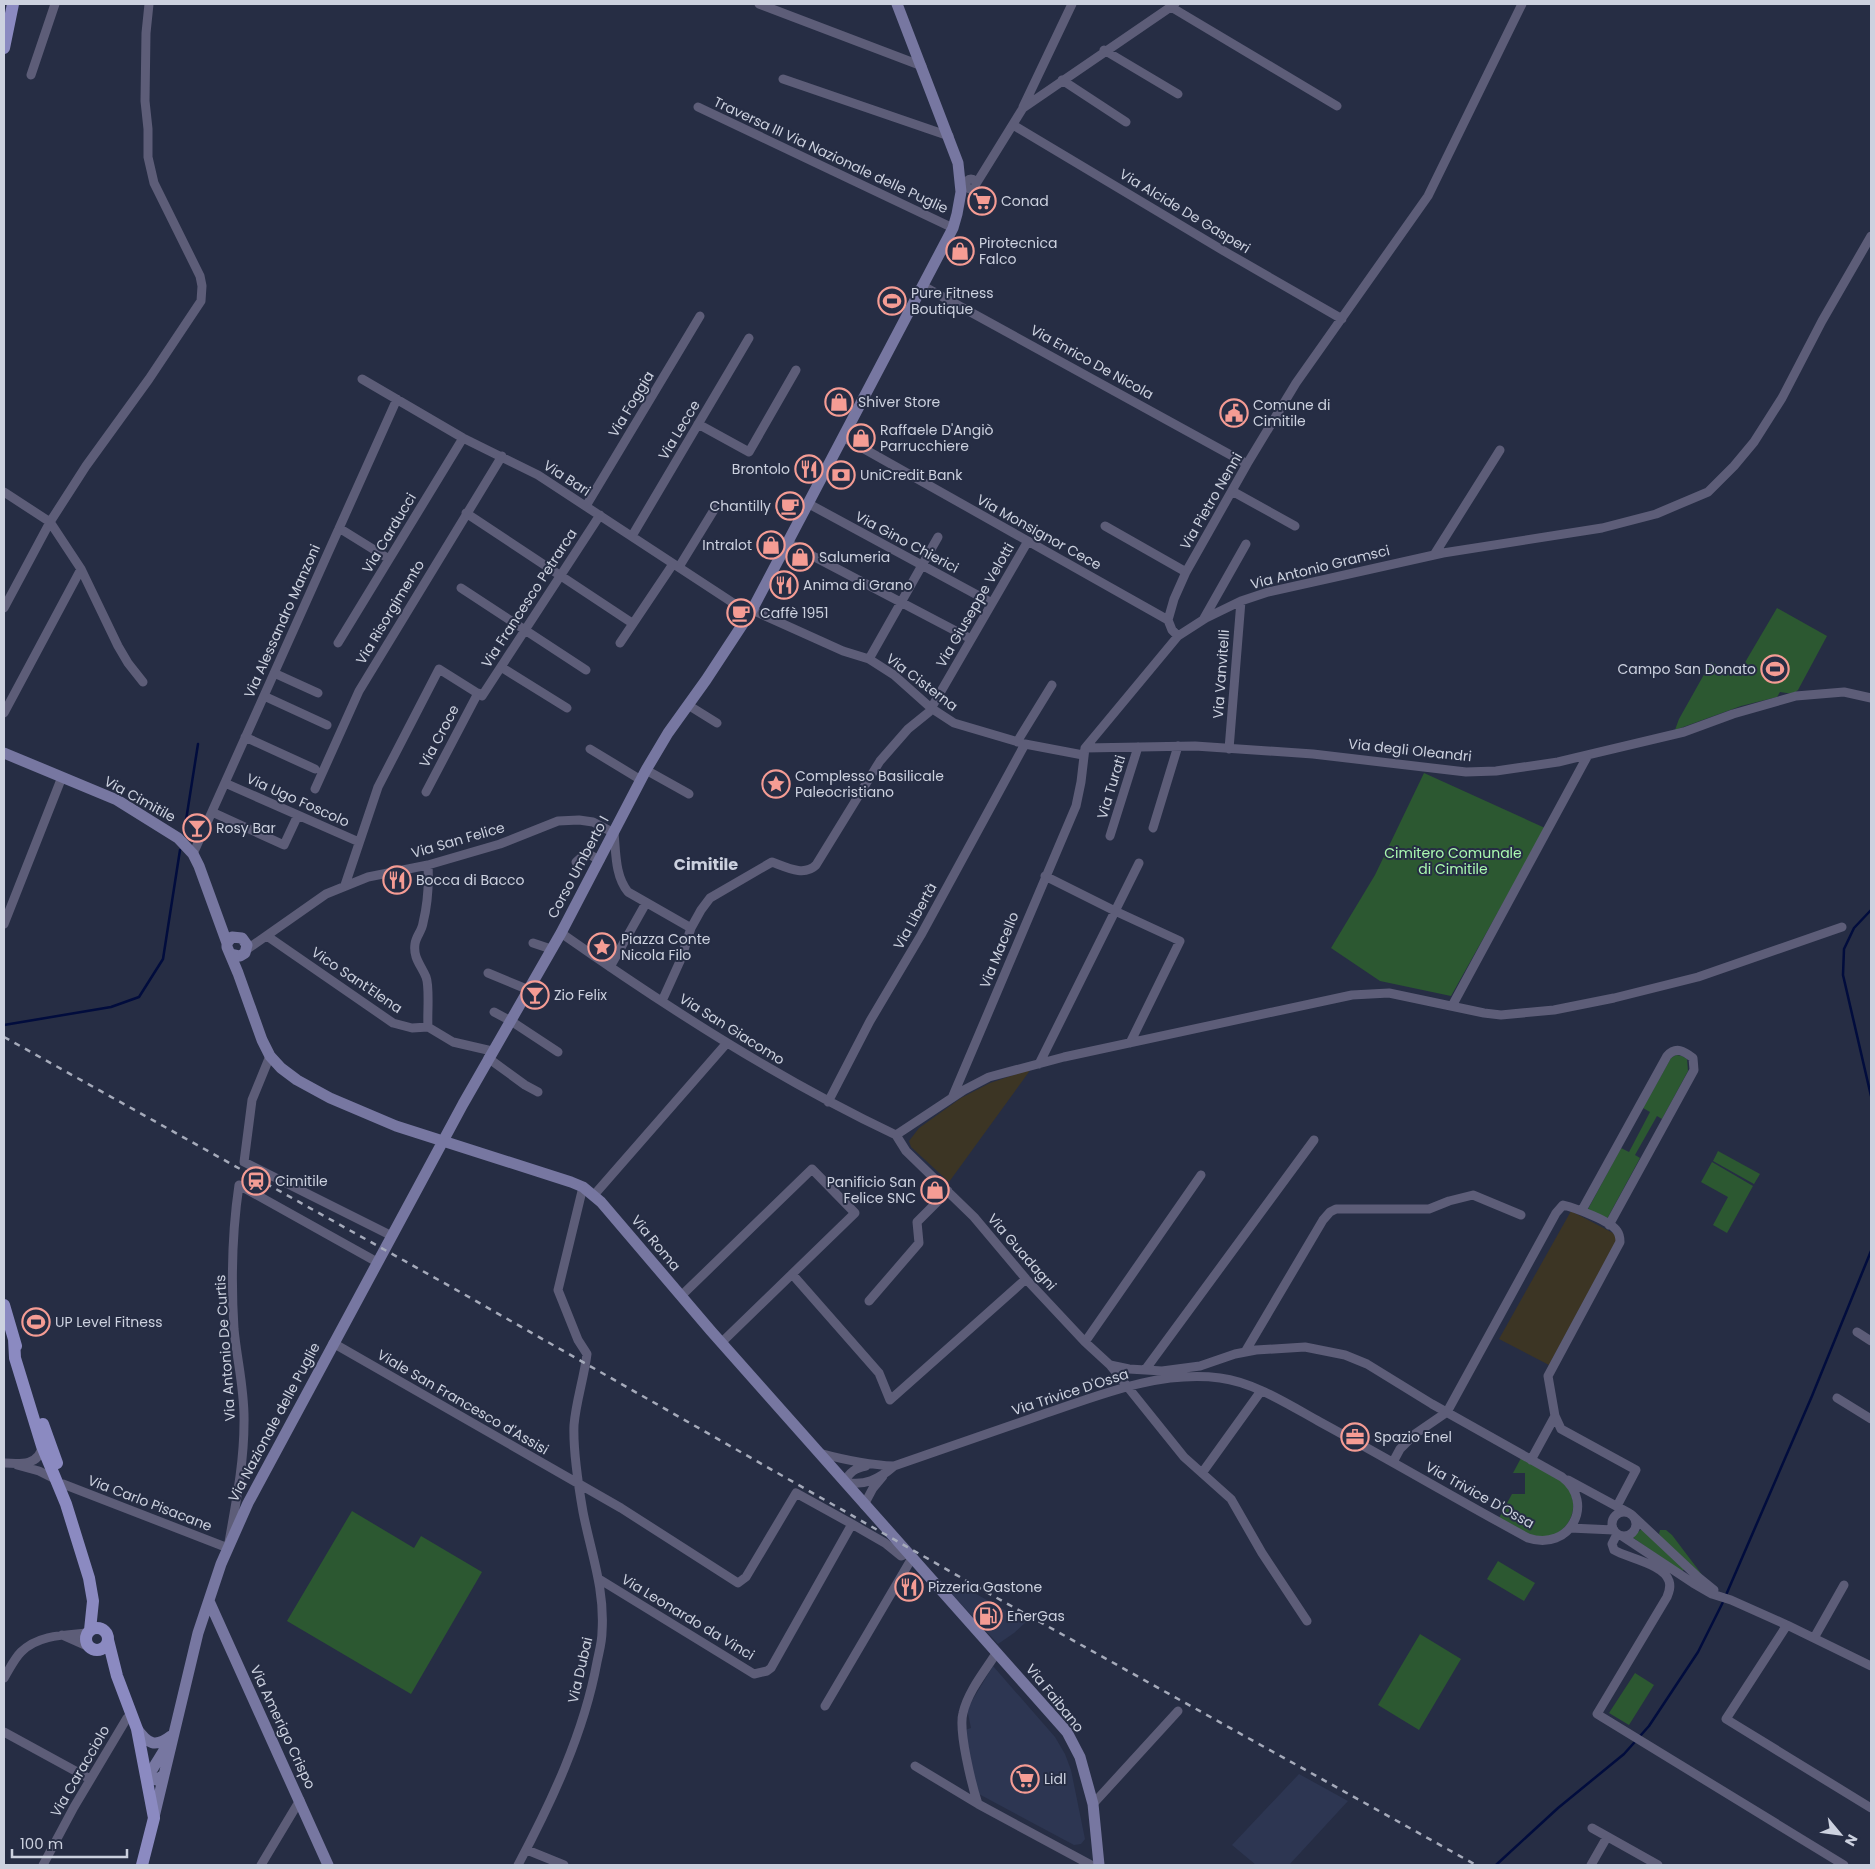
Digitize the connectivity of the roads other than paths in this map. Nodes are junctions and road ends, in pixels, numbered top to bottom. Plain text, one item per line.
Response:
1 (13, 4) edge
2 (55, 4) edge
3 (149, 4) edge
4 (759, 4) edge
5 (897, 4) edge
6 (1072, 4) edge
7 (1522, 4) edge
8 (1173, 5) edge
9 (4, 48) edge
10 (1104, 50) junction
11 (922, 66) junction
12 (31, 75) dead end
13 (783, 79) dead end
14 (1062, 80) junction
15 (1178, 94) dead end
16 (1337, 106) dead end
17 (698, 107) dead end
18 (1023, 108) junction
19 (1126, 122) dead end
20 (1013, 125) junction
21 (949, 136) junction
22 (959, 169) junction
23 (973, 184) junction
24 (960, 203) junction
25 (953, 228) junction
26 (1871, 236) edge
27 (923, 286) junction
28 (700, 316) dead end
29 (1342, 319) junction
30 (749, 338) dead end
31 (796, 370) dead end
32 (362, 379) dead end
33 (396, 399) junction
34 (698, 424) junction
35 (844, 437) junction
36 (463, 438) junction
37 (1500, 450) dead end
38 (502, 456) junction
39 (1247, 464) junction
40 (1232, 491) junction
41 (4, 492) edge
42 (809, 504) junction
43 (717, 505) dead end
44 (586, 506) junction
45 (466, 513) junction
46 (600, 516) junction
47 (50, 522) junction
48 (1105, 526) dead end
49 (1295, 526) dead end
50 (339, 528) junction
51 (632, 536) junction
52 (938, 537) dead end
53 (1028, 541) junction
54 (788, 543) junction
55 (1246, 544) dead end
56 (1438, 554) junction
57 (389, 558) junction
58 (676, 566) junction
59 (922, 566) junction
60 (81, 569) junction
61 (1186, 572) junction
62 (560, 576) junction
63 (461, 588) dead end
64 (1241, 601) junction
65 (901, 602) junction
66 (992, 603) junction
67 (4, 608) edge
68 (751, 612) junction
69 (1168, 620) junction
70 (1202, 620) junction
71 (632, 623) junction
72 (525, 630) junction
73 (1178, 636) junction
74 (971, 639) junction
75 (338, 643) dead end
76 (620, 643) dead end
77 (868, 660) junction
78 (501, 666) junction
79 (586, 670) dead end
80 (274, 673) junction
81 (143, 682) dead end
82 (1052, 685) dead end
83 (318, 693) dead end
84 (480, 695) junction
85 (264, 696) junction
86 (1871, 698) edge
87 (688, 705) junction
88 (567, 708) dead end
89 (931, 708) junction
90 (4, 713) edge
91 (717, 723) dead end
92 (327, 725) dead end
93 (245, 737) junction
94 (1021, 743) junction
95 (1178, 746) junction
96 (1138, 747) junction
97 (590, 749) dead end
98 (1229, 749) junction
99 (1084, 751) junction
100 (4, 753) edge
101 (1588, 755) junction
102 (315, 768) dead end
103 (643, 775) junction
104 (62, 777) junction
105 (225, 783) junction
106 (315, 789) dead end
107 (426, 792) dead end
108 (689, 794) dead end
109 (212, 812) junction
110 (298, 815) junction
111 (1153, 828) dead end
112 (614, 833) junction
113 (1110, 836) dead end
114 (359, 842) junction
115 (193, 854) junction
116 (600, 860) junction
117 (576, 862) dead end
118 (1138, 863) dead end
119 (428, 864) junction
120 (1046, 876) junction
121 (345, 885) junction
122 (646, 903) junction
123 (1115, 911) junction
124 (217, 917) junction
125 (4, 924) edge
126 (1842, 927) dead end
127 (691, 928) junction
128 (561, 933) junction
129 (241, 937) junction
130 (264, 937) junction
131 (533, 942) dead end
132 (227, 943) junction
133 (551, 950) junction
134 (239, 953) junction
135 (610, 967) junction
136 (488, 973) dead end
137 (529, 990) junction
138 (662, 1001) junction
139 (1452, 1006) junction
140 (494, 1012) dead end
141 (512, 1021) junction
142 (428, 1027) junction
143 (1130, 1043) junction
144 (726, 1044) junction
145 (558, 1052) dead end
146 (490, 1055) junction
147 (270, 1056) junction
148 (1039, 1064) junction
149 (538, 1092) dead end
150 (952, 1098) junction
151 (828, 1102) junction
152 (896, 1135) junction
153 (1314, 1140) dead end
154 (444, 1142) junction
155 (1201, 1175) dead end
156 (583, 1187) junction
157 (948, 1191) junction
158 (594, 1195) junction
159 (1582, 1210) junction
160 (1521, 1215) dead end
161 (1609, 1225) junction
162 (392, 1236) junction
163 (377, 1262) junction
164 (792, 1274) junction
165 (1026, 1279) junction
166 (681, 1296) junction
167 (869, 1301) dead end
168 (4, 1305) edge
169 (1857, 1332) dead end
170 (14, 1340) junction
171 (1871, 1341) edge
172 (1085, 1342) junction
173 (333, 1343) junction
174 (721, 1343) junction
175 (1245, 1352) junction
176 (1110, 1364) junction
177 (1144, 1370) junction
178 (1127, 1386) junction
179 (1261, 1391) junction
180 (1837, 1398) dead end
181 (1447, 1412) junction
182 (1555, 1416) junction
183 (1871, 1419) edge
184 (44, 1427) junction
185 (42, 1446) junction
186 (820, 1453) junction
187 (1531, 1460) junction
188 (49, 1461) junction
189 (1393, 1462) junction
190 (7, 1463) edge
191 (875, 1466) junction
192 (894, 1466) junction
193 (39, 1471) junction
194 (886, 1473) junction
195 (1202, 1473) junction
196 (1562, 1477) junction
197 (59, 1481) junction
198 (844, 1482) junction
199 (580, 1485) junction
200 (864, 1505) junction
201 (1617, 1506) junction
202 (1631, 1514) junction
203 (852, 1524) junction
204 (1570, 1528) junction
205 (1617, 1533) junction
206 (228, 1548) junction
207 (910, 1556) junction
208 (930, 1578) joint
209 (599, 1579) junction
210 (1844, 1585) dead end
211 (1713, 1592) junction
212 (93, 1601) junction
213 (209, 1601) junction
214 (1307, 1621) dead end
215 (1787, 1625) junction
216 (88, 1632) junction
217 (62, 1635) junction
218 (107, 1636) junction
219 (1814, 1638) junction
220 (90, 1648) junction
221 (997, 1652) junction
222 (1871, 1666) edge
223 (117, 1676) junction
224 (4, 1678) edge
225 (825, 1706) dead end
226 (1178, 1711) dead end
227 (127, 1718) dead end
228 (137, 1729) junction
229 (4, 1732) edge
230 (174, 1734) junction
231 (915, 1766) dead end
232 (164, 1775) junction
233 (147, 1778) junction
234 (90, 1779) junction
235 (300, 1800) junction
236 (978, 1804) junction
237 (1092, 1804) junction
238 (1871, 1808) edge
239 (154, 1818) junction
240 (1592, 1828) dead end
241 (1607, 1837) junction
242 (527, 1850) junction
243 (43, 1865) edge
244 (142, 1865) edge
245 (261, 1865) edge
246 (328, 1865) edge
247 (518, 1865) edge
248 (564, 1865) edge
249 (1091, 1865) edge
250 (1099, 1865) edge
251 (1591, 1865) edge
252 (1658, 1865) edge
253 (1844, 1865) edge

1 - 9 main road
2 - 12 street
3 - 47 street
4 - 11 street
5 - 11 main road
6 - 18 street
7 - 29 street, Via Pietro Nenni
8 - 10 street
8 - 16 street
10 - 14 street
10 - 15 street
11 - 21 main road
13 - 21 street
14 - 18 street
14 - 19 street
17 - 25 street, Traversa III Via Nazionale delle Puglie
18 - 20 street
20 - 23 street
20 - 29 street, Via Alcide De Gasperi
21 - 22 main road
22 - 23 street
22 - 24 main road
23 - 24 street
24 - 25 main road
25 - 27 main road
26 - 56 street, Via Antonio Gramsci
27 - 35 main road
27 - 39 street, Via Enrico De Nicola
28 - 44 street, Via Foggia
29 - 39 street, Via Pietro Nenni
30 - 34 street, Via Lecce
31 - 34 street
32 - 33 street, Via Bari
33 - 36 street, Via Bari
33 - 50 street, Via Alessandro Manzoni
34 - 51 street, Via Lecce
35 - 42 main road
35 - 53 street, Via Monsignor Cece
36 - 38 street, Via Bari
36 - 57 street, Via Carducci
37 - 56 street
38 - 44 street, Via Bari
38 - 45 street, Via Risorgimento
39 - 40 street, Via Pietro Nenni
40 - 49 street
40 - 61 street, Via Pietro Nenni
41 - 47 street
42 - 54 main road
42 - 59 street, Via Gino Chierici
43 - 58 street
44 - 46 street, Via Bari
45 - 62 street
45 - 106 street, Via Risorgimento
46 - 51 street, Via Bari
46 - 62 street, Via Francesco Petrarca
47 - 60 street
47 - 67 street
48 - 61 street
50 - 57 street
50 - 80 street, Via Alessandro Manzoni
51 - 58 street, Via Bari
52 - 59 street
53 - 66 street, Via Giuseppe Velotti
53 - 69 street, Via Monsignor Cece
54 - 65 street
54 - 68 main road
55 - 70 street
56 - 64 street, Via Antonio Gramsci
57 - 75 street, Via Carducci
58 - 68 street, Via Bari
58 - 71 street
59 - 65 street
59 - 66 street, Via Gino Chierici
60 - 81 street
60 - 90 street
61 - 69 street, Via Pietro Nenni
62 - 71 street
62 - 72 street, Via Francesco Petrarca
63 - 72 street
64 - 70 street, Via Antonio Gramsci
64 - 98 street, Via Vanvitelli
65 - 74 street
65 - 77 street
66 - 74 street, Via Giuseppe Velotti
68 - 77 street, Via Cisterna
68 - 87 main road, Corso Umberto I
69 - 73 street
70 - 73 street, Via Antonio Gramsci
71 - 76 street
72 - 78 street, Via Francesco Petrarca
72 - 79 street
73 - 99 street, Via Antonio Gramsci
74 - 89 street, Via Giuseppe Velotti
77 - 89 street, Via Cisterna
78 - 84 street, Via Francesco Petrarca
78 - 88 street
80 - 83 street
80 - 85 street, Via Alessandro Manzoni
82 - 94 street, Via Libertà
84 - 107 street, Via Croce
84 - 114 street
85 - 92 street
85 - 93 street, Via Alessandro Manzoni
86 - 101 street, Via degli Oleandri
87 - 91 street
87 - 103 main road, Corso Umberto I
89 - 94 street, Via Cisterna
89 - 127 street, Via Giuseppe Velotti
93 - 102 street
93 - 105 street, Via Alessandro Manzoni
94 - 99 street, Via Cisterna
94 - 151 street, Via Libertà
95 - 96 street, Via degli Oleandri
95 - 98 street, Via degli Oleandri
95 - 111 street
96 - 99 street, Via degli Oleandri
96 - 113 street, Via Turati
97 - 103 street
98 - 101 street, Via degli Oleandri
99 - 120 street, Via Macello
100 - 104 main road, Via Cimitile
101 - 139 street
103 - 108 street
103 - 112 main road, Corso Umberto I
104 - 115 main road, Via Cimitile
104 - 125 street
105 - 109 street, Via Alessandro Manzoni
105 - 110 street, Via Ugo Foscolo
109 - 110 street
109 - 115 street, Via Alessandro Manzoni
110 - 114 street, Via Ugo Foscolo
112 - 116 main road, Corso Umberto I
112 - 119 street, Via San Felice
112 - 122 street
114 - 121 street
115 - 124 main road, Via Cimitile
116 - 117 street
116 - 128 main road, Corso Umberto I
118 - 123 street
119 - 121 street, Via San Felice
119 - 142 street
120 - 123 street
120 - 150 street, Via Macello
121 - 130 street, Via San Felice
122 - 127 street
122 - 135 street
123 - 143 street
123 - 148 street
124 - 129 main road, Via Cimitile
124 - 132 main road, Via Cimitile
126 - 139 street
127 - 138 street, Via Giuseppe Velotti
128 - 133 main road, Corso Umberto I
128 - 135 street, Via San Giacomo
129 - 130 street
129 - 132 main road
129 - 134 main road
130 - 134 street, Via San Felice
130 - 142 street, Vico Sant'Elena
131 - 133 street
132 - 134 main road, Via Cimitile
133 - 137 main road, Corso Umberto I
134 - 147 main road
135 - 138 street, Via San Giacomo
136 - 137 street
137 - 141 main road, Corso Umberto I
138 - 144 street, Via San Giacomo
139 - 143 street
140 - 141 street
141 - 145 street
141 - 146 main road, Corso Umberto I
142 - 146 street, Vico Sant'Elena
143 - 148 street
144 - 151 street, Via San Giacomo
144 - 158 street
146 - 149 street
146 - 154 main road, Corso Umberto I
147 - 154 main road, Via Roma
147 - 162 street
148 - 150 street
150 - 152 street
151 - 152 street, Via San Giacomo
152 - 157 street, Via Guadagni
153 - 177 street
154 - 156 main road, Via Roma
154 - 162 main road, Via Nazionale delle Puglie
155 - 172 street
156 - 158 main road, Via Roma
156 - 199 street, Via Dubai
157 - 165 street, Via Guadagni
157 - 167 street
158 - 166 main road, Via Roma
159 - 161 street
159 - 161 street
159 - 181 street
160 - 175 street
161 - 182 street
162 - 163 main road, Via Nazionale delle Puglie
163 - 173 main road, Via Nazionale delle Puglie
163 - 206 street, Via Antonio De Curtis
164 - 165 street
164 - 166 street
164 - 174 street
165 - 172 street, Via Guadagni
166 - 174 main road, Via Roma
168 - 170 main road
169 - 171 street
170 - 184 main road
170 - 185 main road
172 - 176 street, Via Guadagni
173 - 199 street, Viale San Francesco d'Assisi
173 - 206 main road, Via Nazionale delle Puglie
174 - 186 main road, Via Roma
175 - 177 street, Via Trivice D'Ossa
175 - 181 street, Via Trivice D'Ossa
176 - 177 street, Via Trivice D'Ossa
176 - 178 street, Via Guadagni
178 - 179 street, Via Trivice D'Ossa
178 - 192 street, Via Trivice D'Ossa
178 - 195 street, Via Guadagni
179 - 189 street, Via Trivice D'Ossa
179 - 195 street
180 - 183 street
181 - 187 street, Via Trivice D'Ossa
181 - 189 street
182 - 187 street
182 - 201 street
184 - 188 main road
184 - 197 main road
185 - 188 main road
185 - 190 street
186 - 191 street, Via Trivice D'Ossa
186 - 198 main road, Via Roma
187 - 196 street, Via Trivice D'Ossa
188 - 193 street
188 - 197 main road
189 - 204 street, Via Trivice D'Ossa
190 - 193 street, Via Carlo Pisacane
191 - 192 street, Via Trivice D'Ossa
191 - 198 street, Via Trivice D'Ossa
192 - 194 street, Via Trivice D'Ossa
193 - 197 street, Via Carlo Pisacane
194 - 198 street, Via Trivice D'Ossa
194 - 200 street, Via Trivice D'Ossa
195 - 214 street, Via Guadagni
196 - 201 street
196 - 204 street, Via Trivice D'Ossa
197 - 206 street, Via Carlo Pisacane
197 - 212 main road
198 - 200 main road, Via Roma
199 - 203 street, Viale San Francesco d'Assisi
199 - 209 street, Via Dubai
200 - 207 main road, Via Roma
201 - 202 street
202 - 205 street
202 - 205 street
202 - 211 street
203 - 207 street
203 - 209 street, Via Leonardo da Vinci
204 - 205 street
205 - 211 street
205 - 253 street
206 - 213 main road, Via Nazionale delle Puglie
207 - 208 main road, Via Roma
207 - 225 street
208 - 221 main road, Via Faibano
209 - 242 street, Via Dubai
210 - 219 street
211 - 215 street
212 - 216 main road
212 - 218 main road
213 - 230 main road, Via Nazionale delle Puglie
213 - 235 main road, Via Amerigo Crispo
215 - 219 street
215 - 238 street
216 - 217 street
216 - 218 main road
216 - 220 main road
217 - 220 street
217 - 224 street
218 - 220 main road
218 - 223 main road
219 - 222 street
220 - 223 main road
221 - 236 street
221 - 237 main road, Via Faibano
223 - 228 main road
226 - 237 street
227 - 234 street, Via Caracciolo
228 - 230 main road
228 - 233 main road
229 - 234 street
230 - 232 main road, Via Nazionale delle Puglie
230 - 233 main road, Via Nazionale delle Puglie
231 - 236 street
232 - 233 main road
232 - 239 main road, Via Nazionale delle Puglie
233 - 239 main road
234 - 243 street, Via Caracciolo
235 - 245 street
235 - 246 main road, Via Amerigo Crispo
236 - 249 street
237 - 250 main road, Via Faibano
239 - 244 main road
240 - 241 street
241 - 251 street
241 - 252 street
242 - 247 street, Via Dubai
242 - 248 street

